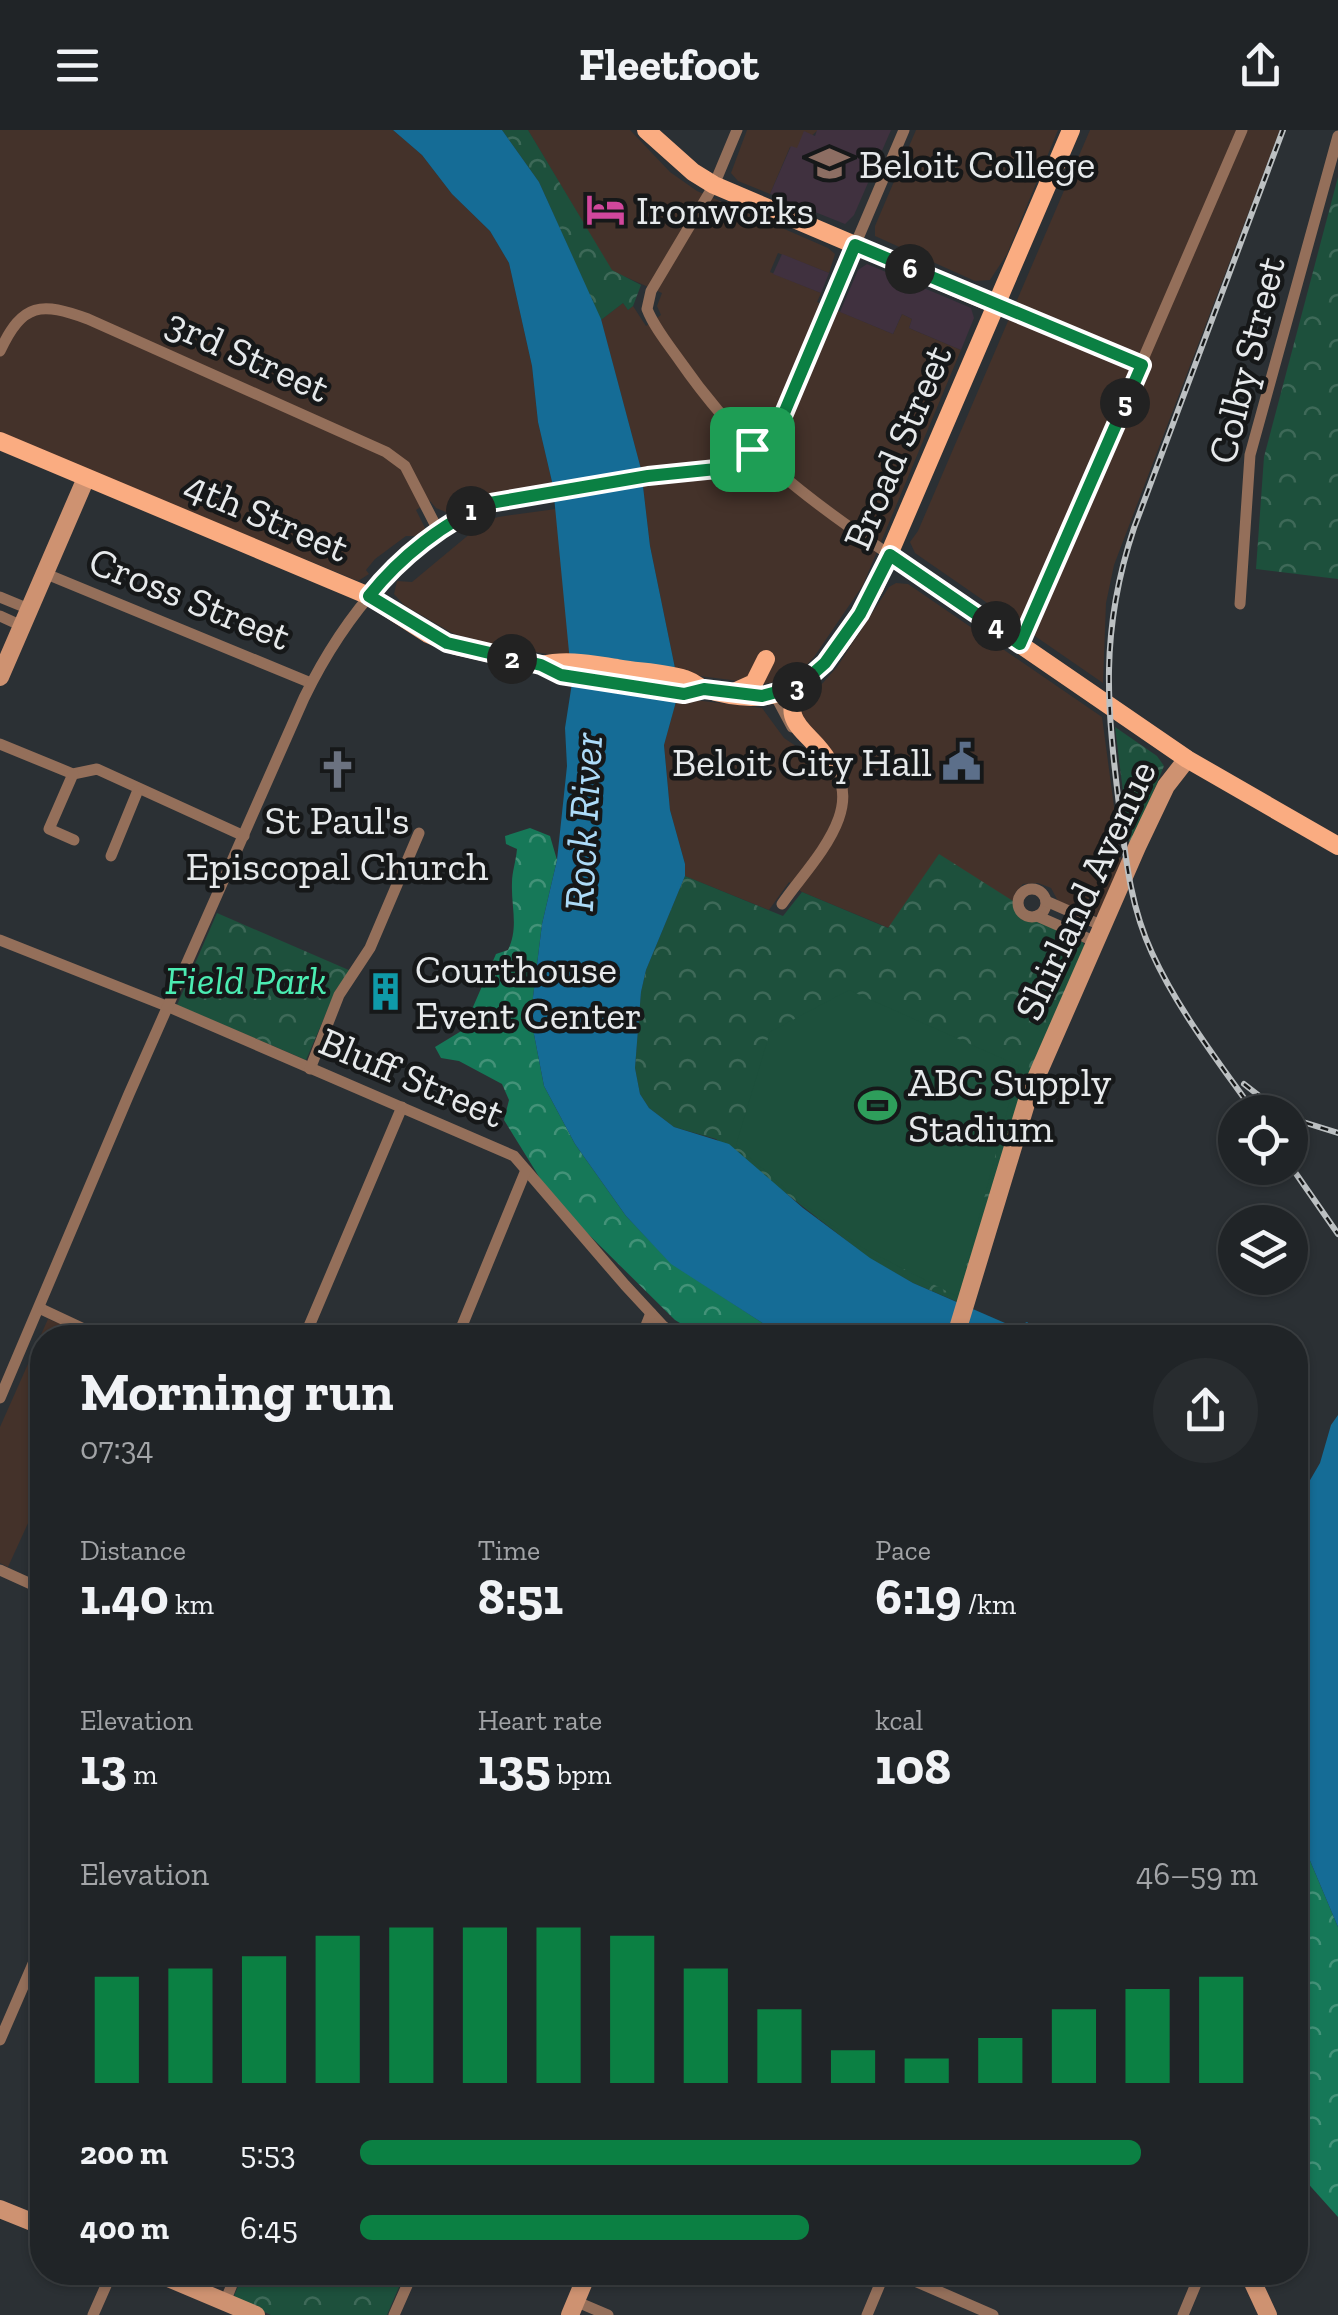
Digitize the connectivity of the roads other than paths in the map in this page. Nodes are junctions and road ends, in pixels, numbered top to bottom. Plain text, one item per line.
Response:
1 (646, 130) edge
2 (737, 130) edge
3 (904, 130) edge
4 (1071, 130) edge
5 (1242, 130) edge
6 (1338, 136) edge
7 (714, 185) junction
8 (855, 245) junction
9 (996, 305) junction
10 (0, 351) edge
11 (1142, 365) junction
12 (0, 441) edge
13 (752, 449) junction
14 (86, 478) junction
15 (439, 532) junction
16 (890, 555) junction
17 (44, 573) junction
18 (369, 596) junction
19 (0, 597) edge
20 (1240, 604) dead end
21 (0, 616) edge
22 (26, 617) junction
23 (1020, 644) junction
24 (766, 659) dead end
25 (562, 668) joint
26 (0, 676) edge
27 (311, 683) junction
28 (804, 683) junction
29 (730, 694) junction
30 (775, 695) junction
31 (0, 744) edge
32 (1187, 759) junction
33 (832, 765) junction
34 (73, 774) junction
35 (138, 790) junction
36 (419, 833) dead end
37 (244, 836) junction
38 (74, 840) dead end
39 (1338, 846) edge
40 (110, 856) dead end
41 (1046, 901) junction
42 (782, 904) dead end
43 (1037, 916) junction
44 (1099, 934) junction
45 (4, 942) edge
46 (0, 960) edge
47 (169, 1006) junction
48 (310, 1069) junction
49 (402, 1107) junction
50 (526, 1170) junction
51 (39, 1308) junction
52 (650, 1313) junction
53 (32, 1325) edge
54 (75, 1325) edge
55 (310, 1325) edge
56 (462, 1325) edge
57 (645, 1325) edge
58 (664, 1325) edge
59 (959, 1325) edge
60 (30, 1329) edge
61 (0, 1398) edge
62 (0, 1570) edge
63 (30, 1584) edge
64 (30, 1971) edge
65 (0, 2040) edge
66 (0, 2209) edge
67 (30, 2221) edge
68 (107, 2285) edge
69 (185, 2285) edge
70 (232, 2285) edge
71 (407, 2285) edge
72 (582, 2285) edge
73 (879, 2285) edge
74 (924, 2285) edge
75 (1196, 2285) edge
76 (1254, 2285) edge
77 (225, 2302) junction
78 (572, 2308) edge
79 (94, 2315) edge
80 (254, 2315) edge
81 (394, 2315) edge
82 (608, 2315) edge
83 (866, 2315) edge
84 (992, 2315) edge
85 (1183, 2315) edge
86 (1268, 2315) edge

1 - 7 main road
2 - 7 street
3 - 8 street
4 - 9 main road, Broad Street
5 - 11 street
6 - 20 street, Colby Street
7 - 8 main road
7 - 13 street
8 - 9 main road
8 - 13 street
9 - 11 street
9 - 16 main road, Broad Street
10 - 15 street, 3rd Street
11 - 23 street
12 - 14 main road, 4th Street
13 - 15 street
13 - 16 street
14 - 17 street
14 - 18 main road, 4th Street
15 - 18 street
16 - 23 main road
16 - 28 main road, Broad Street
17 - 22 street
17 - 27 street, Cross Street
18 - 25 main road, 4th Street
18 - 27 street
19 - 22 street
21 - 22 street
22 - 26 street
23 - 32 main road
24 - 29 main road
25 - 29 main road, Broad Street
27 - 37 street
28 - 30 main road, Broad Street
28 - 33 main road
29 - 30 main road, Broad Street
30 - 33 street
31 - 34 street
32 - 39 main road
32 - 44 street, Shirland Avenue
33 - 42 street
34 - 35 street
34 - 38 street
35 - 37 street
35 - 40 street
36 - 48 street
37 - 47 street
41 - 43 street
41 - 43 street
41 - 44 street
43 - 44 street
44 - 59 street, Shirland Avenue
45 - 46 street
45 - 47 street, Bluff Street
47 - 48 street, Bluff Street
47 - 51 street
48 - 49 street, Bluff Street
49 - 50 street, Bluff Street
49 - 55 street
50 - 52 street, Bluff Street
50 - 56 street
51 - 53 street
51 - 54 street
52 - 57 street
52 - 58 street, Bluff Street
60 - 61 street
62 - 63 street
64 - 65 street
66 - 67 street
68 - 79 street
69 - 77 street
70 - 77 street
71 - 81 street
72 - 78 street
73 - 83 street
74 - 84 street
75 - 85 street
76 - 86 street
77 - 80 street
78 - 82 street

